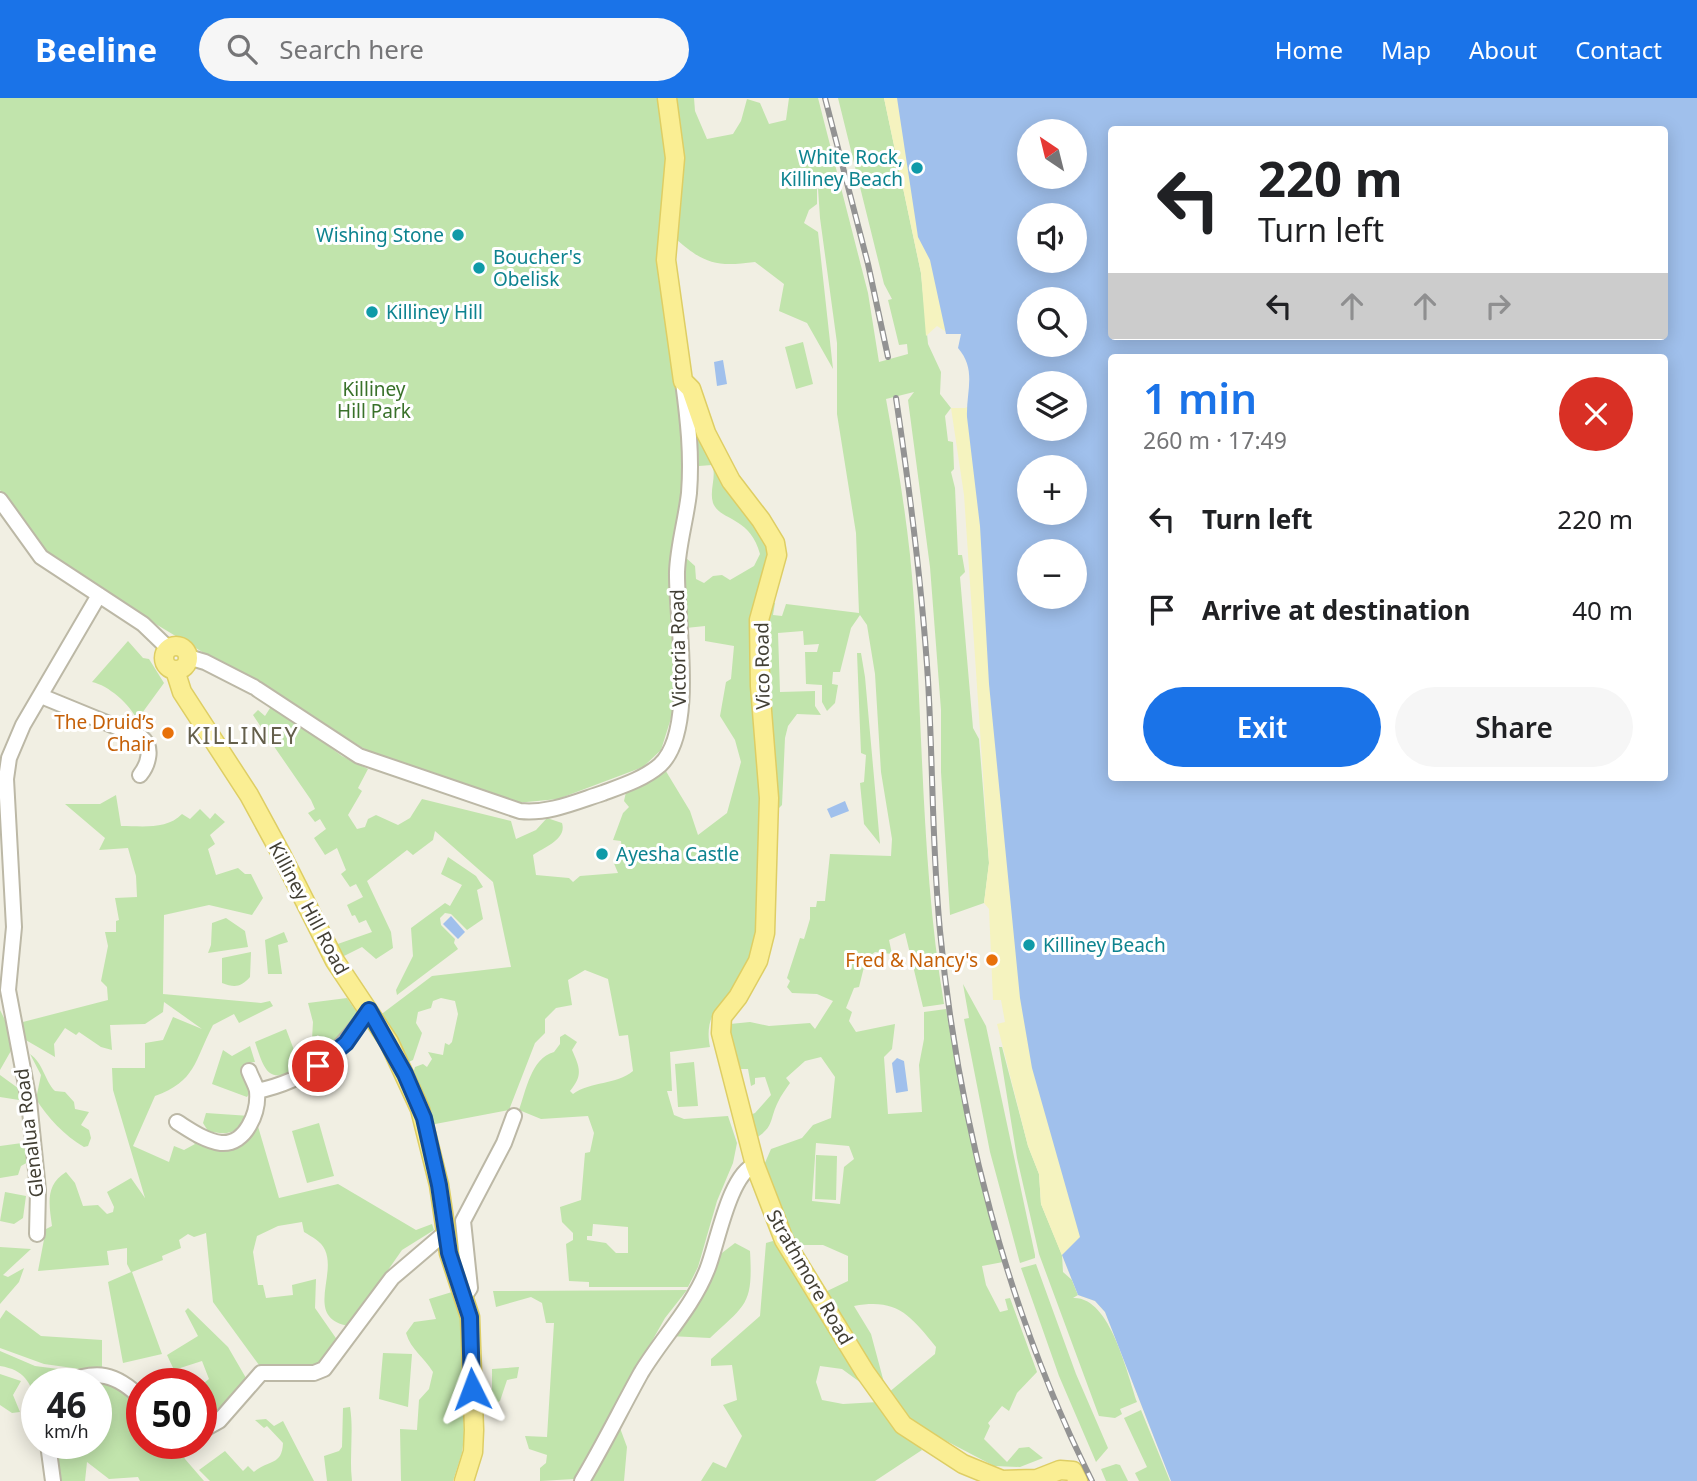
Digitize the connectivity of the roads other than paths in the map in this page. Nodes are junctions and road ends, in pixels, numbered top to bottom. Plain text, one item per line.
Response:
1 (667, 98) edge
2 (683, 381) junction
3 (0, 500) edge
4 (99, 595) junction
5 (169, 649) joint
6 (181, 664) junction
7 (41, 696) junction
8 (140, 775) dead end
9 (3, 796) edge
10 (4, 979) edge
11 (369, 1010) junction
12 (249, 1071) dead end
13 (257, 1091) junction
14 (514, 1115) dead end
15 (177, 1122) dead end
16 (755, 1166) junction
17 (446, 1232) junction
18 (37, 1234) dead end
19 (464, 1297) junction
20 (217, 1422) edge
21 (50, 1459) edge
22 (1076, 1476) edge
23 (52, 1481) edge
24 (464, 1481) edge
25 (582, 1481) edge

1 - 2 main road, Vico Road
2 - 6 street, Victoria Road
2 - 16 main road, Vico Road
3 - 4 street
4 - 5 street
4 - 7 street, Glenalua Road
5 - 6 main road, Killiney Hill Road
6 - 11 main road, Killiney Hill Road
7 - 8 street
7 - 9 street, Glenalua Road
9 - 10 street, Glenalua Road
10 - 18 street, Glenalua Road
11 - 13 street
11 - 17 main road, Killiney Hill Road
12 - 13 street
13 - 15 street
14 - 19 street
16 - 22 main road, Strathmore Road
16 - 25 street
17 - 19 main road, Killiney Hill Road
17 - 20 street
19 - 24 main road, Killiney Hill Road
21 - 23 street

